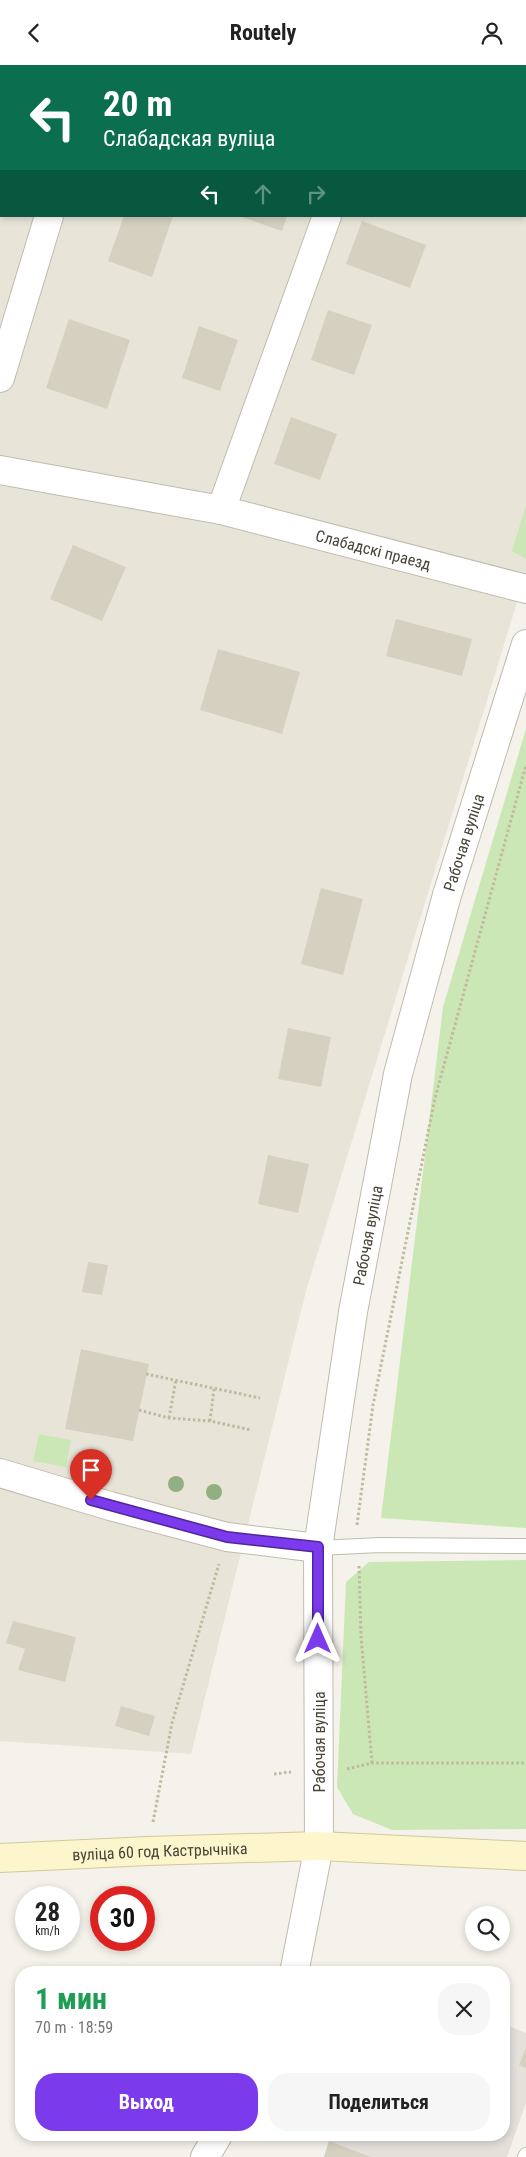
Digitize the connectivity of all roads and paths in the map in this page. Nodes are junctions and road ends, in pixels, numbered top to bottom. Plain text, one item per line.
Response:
1 (49, 217) edge
2 (327, 217) edge
3 (0, 378) edge
4 (0, 470) edge
5 (221, 510) junction
6 (526, 589) edge
7 (526, 644) edge
8 (526, 765) edge
9 (146, 1374) dead end
10 (176, 1380) junction
11 (214, 1389) junction
12 (260, 1398) dead end
13 (139, 1410) dead end
14 (169, 1418) junction
15 (210, 1421) junction
16 (251, 1430) dead end
17 (0, 1473) edge
18 (227, 1537) junction
19 (526, 1545) edge
20 (358, 1546) junction
21 (318, 1547) junction
22 (372, 1763) junction
23 (526, 1763) edge
24 (319, 1769) junction
25 (274, 1774) dead end
26 (319, 1846) junction
27 (148, 1851) junction
28 (526, 1856) edge
29 (0, 1858) edge
30 (295, 1966) edge
31 (214, 2141) edge
32 (205, 2157) edge

1 - 3 street
2 - 5 street
4 - 5 street, Слабадскі праезд
5 - 6 street, Слабадскі праезд
7 - 21 street, Рабочая вуліца
8 - 20 path
9 - 10 path
10 - 11 path
10 - 14 path
11 - 12 path
11 - 15 path
13 - 14 path
14 - 15 path
15 - 16 path
17 - 18 street
18 - 21 street
18 - 27 path
19 - 20 lane
20 - 21 lane
20 - 22 path
21 - 24 street, Рабочая вуліца
22 - 23 path
22 - 24 path
24 - 25 path
24 - 26 street, Рабочая вуліца
26 - 27 street, вуліца 60 год Кастрычніка
26 - 28 street, вуліца 60 год Кастрычніка
26 - 30 street
27 - 29 street, вуліца 60 год Кастрычніка
31 - 32 street

